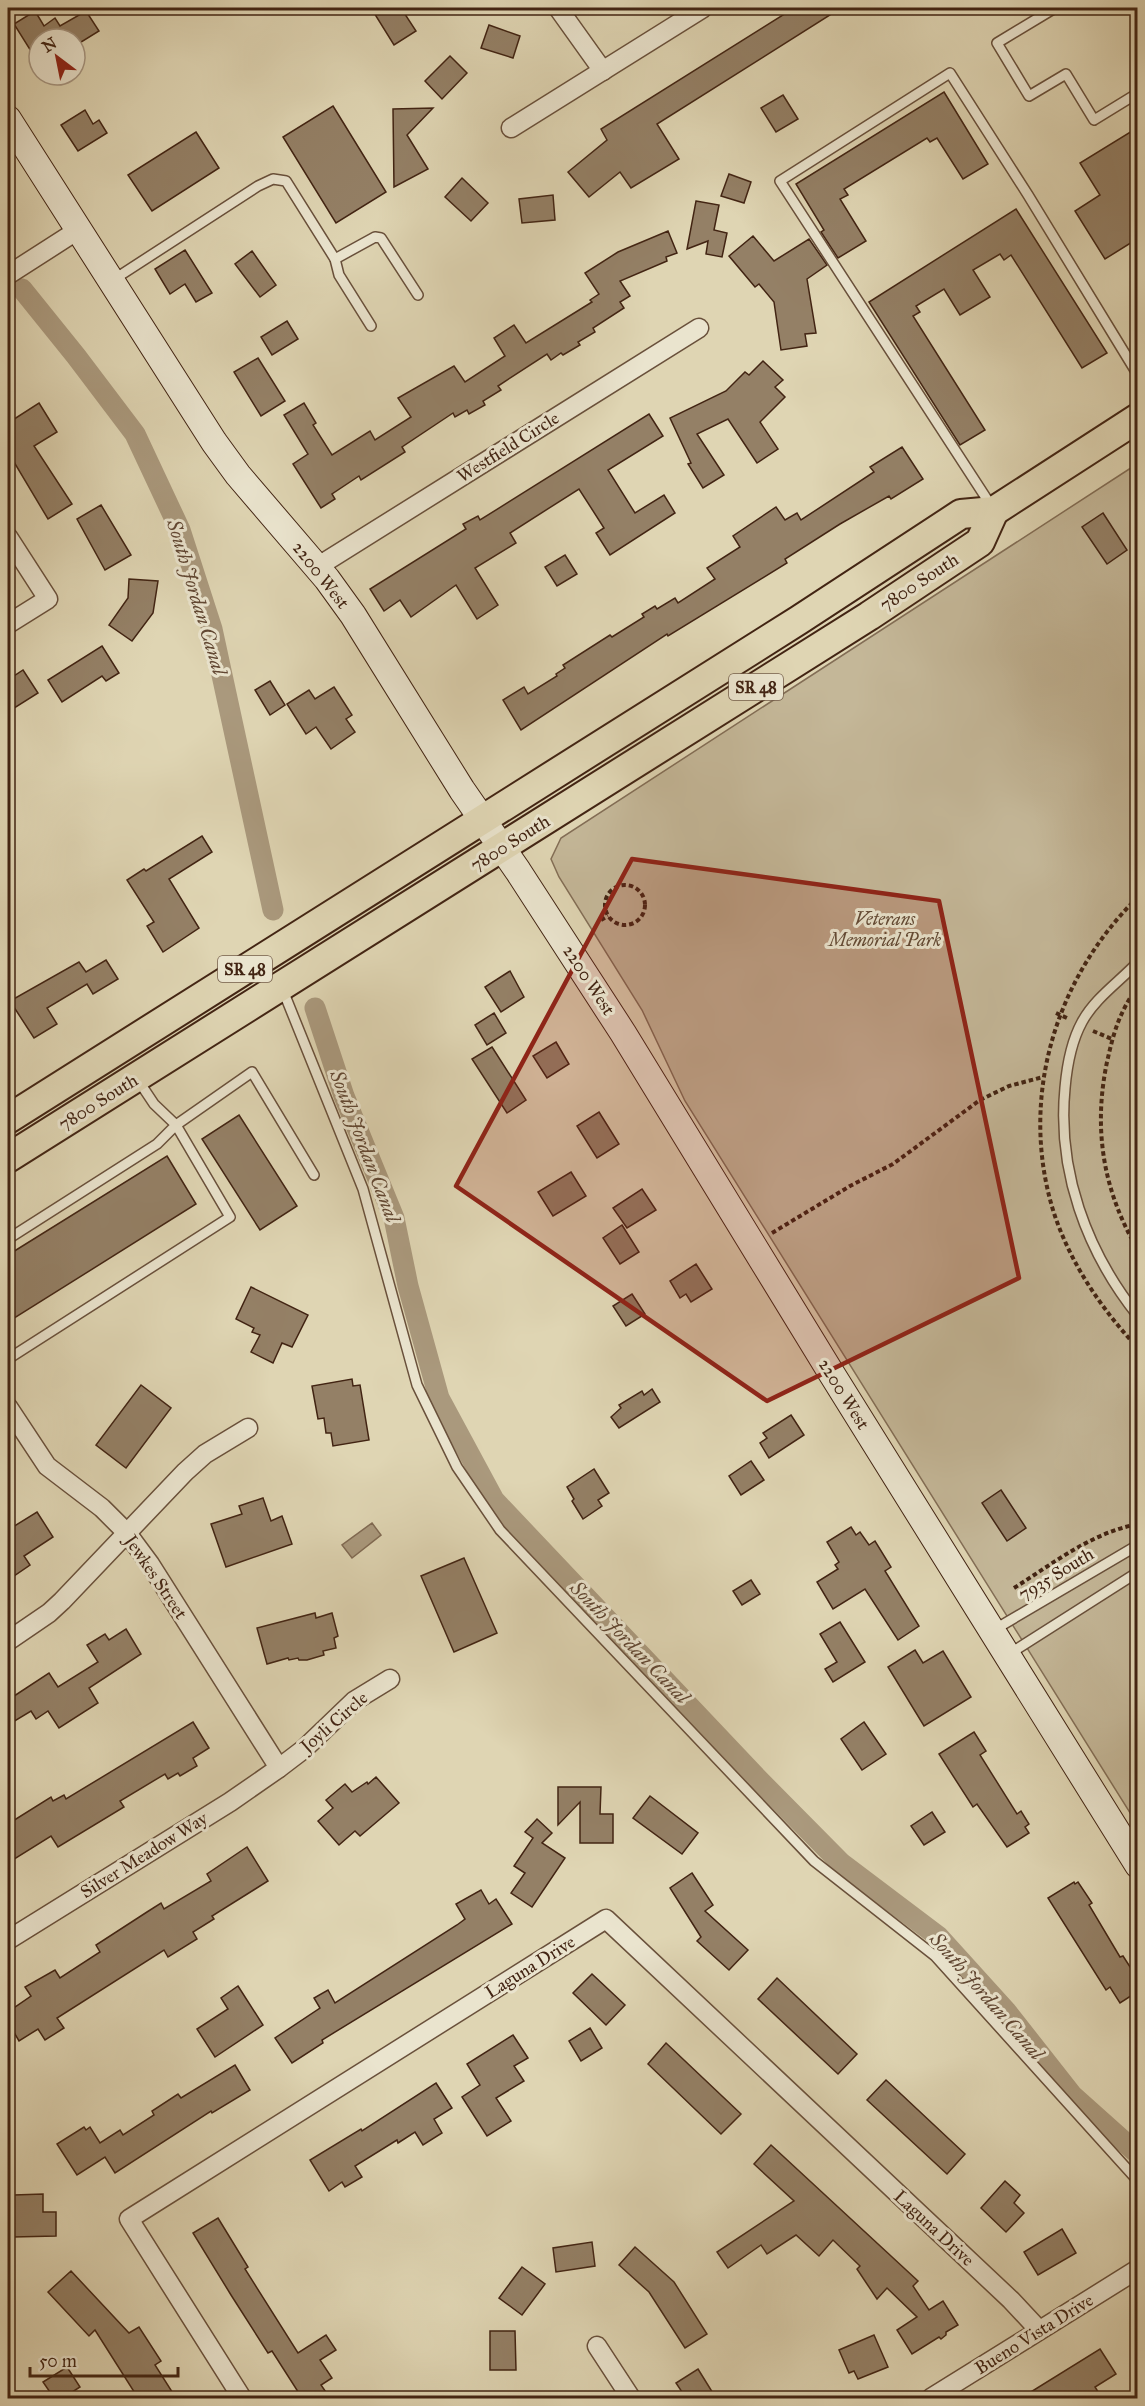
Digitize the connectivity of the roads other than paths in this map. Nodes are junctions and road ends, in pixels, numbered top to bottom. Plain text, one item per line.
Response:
1 (558, 8) edge
2 (704, 8) edge
3 (1055, 8) edge
4 (603, 71) junction
5 (1137, 93) edge
6 (8, 118) edge
7 (511, 128) dead end
8 (78, 230) junction
9 (335, 259) junction
10 (8, 275) edge
11 (111, 281) junction
12 (418, 295) dead end
13 (371, 326) dead end
14 (699, 328) dead end
15 (1137, 375) edge
16 (1137, 418) edge
17 (994, 511) junction
18 (8, 537) edge
19 (317, 567) junction
20 (8, 624) edge
21 (483, 820) junction
22 (502, 848) junction
23 (1137, 962) edge
24 (282, 986) junction
25 (136, 1078) junction
26 (8, 1119) edge
27 (176, 1125) junction
28 (8, 1158) edge
29 (314, 1175) dead end
30 (8, 1239) edge
31 (1137, 1316) edge
32 (8, 1359) edge
33 (8, 1407) edge
34 (249, 1428) dead end
35 (128, 1533) junction
36 (1137, 1545) edge
37 (1137, 1572) edge
38 (992, 1631) junction
39 (8, 1641) edge
40 (1007, 1656) junction
41 (390, 1679) dead end
42 (279, 1768) junction
43 (1137, 1865) edge
44 (8, 1940) edge
45 (1137, 2181) edge
46 (1137, 2269) edge
47 (1039, 2331) junction
48 (597, 2346) dead end
49 (242, 2398) edge
50 (631, 2398) edge
51 (931, 2398) edge

1 - 4 street
2 - 4 street
3 - 5 lane
4 - 7 street
6 - 8 street, 2200 West
8 - 10 street
8 - 11 street, 2200 West
9 - 11 lane
9 - 12 lane
9 - 13 lane
11 - 19 street, 2200 West
14 - 19 street, Westfield Circle
15 - 17 lane
16 - 17 main road, 7800 South / SR 48
17 - 21 main road, 7800 South / SR 48
17 - 22 main road, 7800 South / SR 48
18 - 20 street
19 - 21 street, 2200 West
21 - 22 street, 2200 West
21 - 26 main road, 7800 South / SR 48
22 - 24 main road, 7800 South / SR 48
22 - 38 street, 2200 West
23 - 31 lane
24 - 25 main road, 7800 South / SR 48
24 - 45 lane
25 - 27 lane
25 - 28 main road, 7800 South / SR 48
27 - 29 lane
27 - 30 lane
27 - 32 lane
33 - 35 street, Jewkes Street
34 - 35 street
35 - 39 street
35 - 42 street, Jewkes Street
36 - 38 lane, 7935 South
37 - 40 lane
38 - 40 street, 2200 West
40 - 43 street, 2200 West
41 - 42 street, Joyli Circle
42 - 44 street, Silver Meadow Way
46 - 47 street, Bueno Vista Drive
47 - 49 street, Laguna Drive
47 - 51 street, Bueno Vista Drive
48 - 50 street

